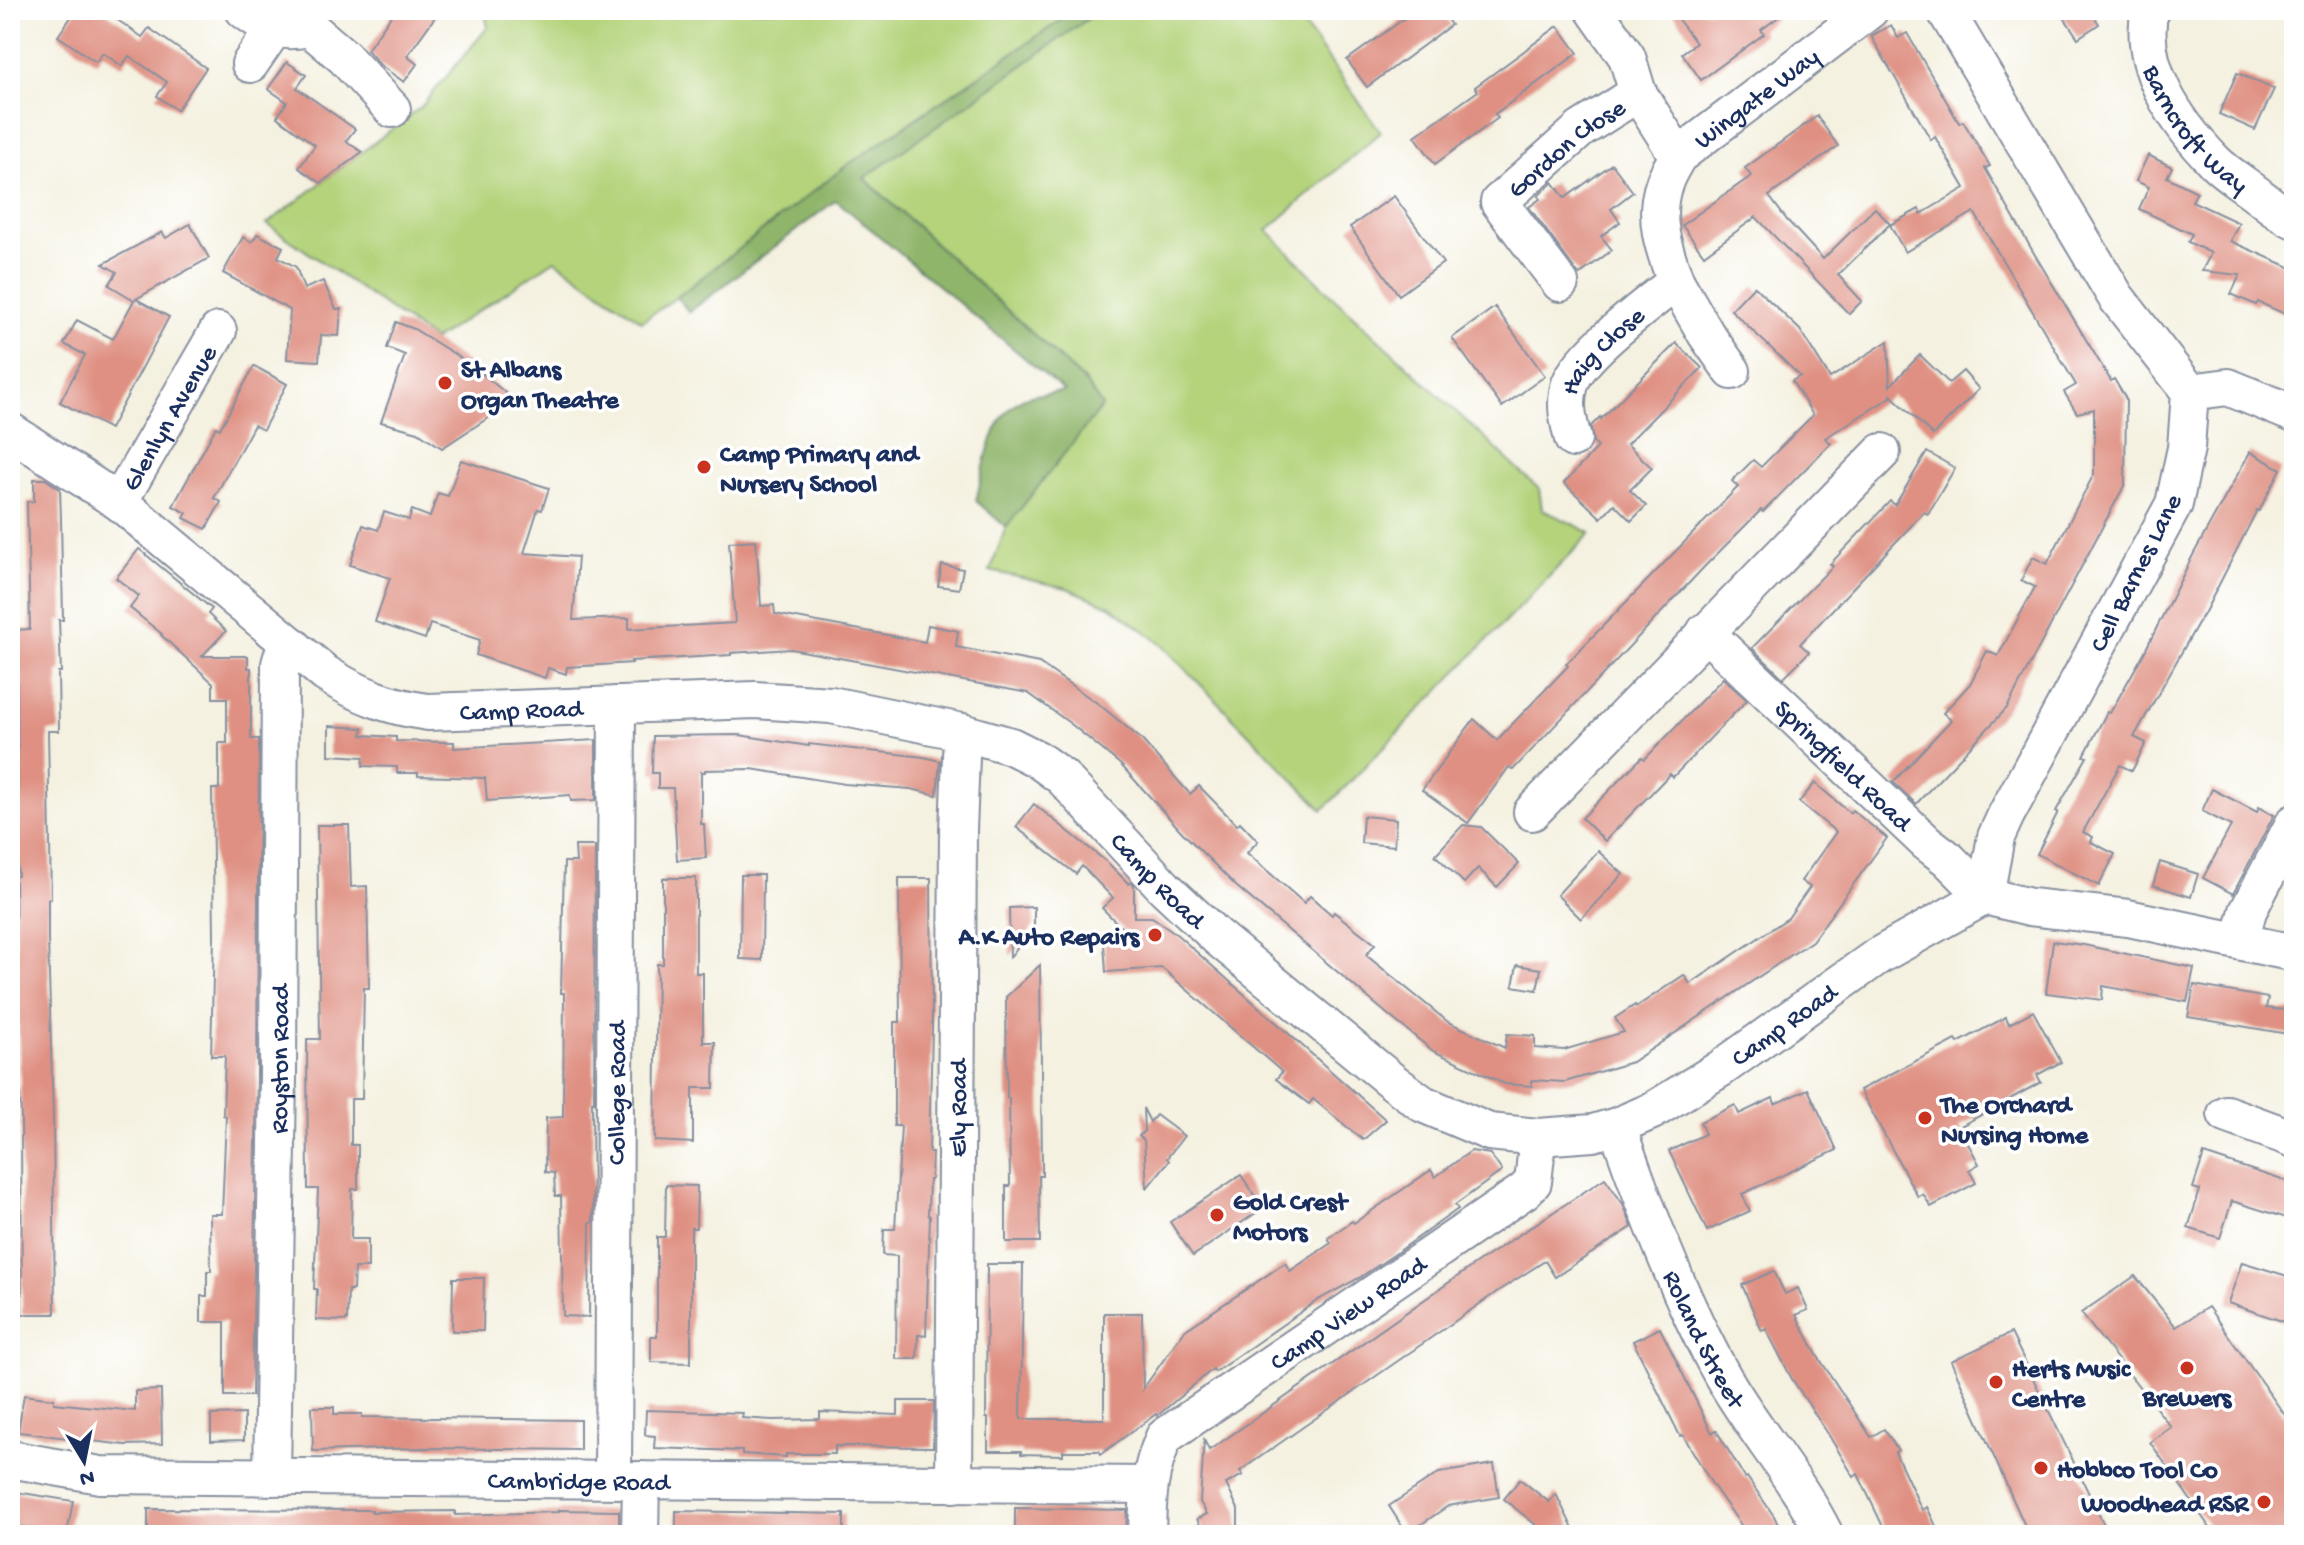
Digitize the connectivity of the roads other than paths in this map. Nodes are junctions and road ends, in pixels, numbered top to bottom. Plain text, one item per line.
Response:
1 (1594, 10) edge
2 (1870, 10) edge
3 (1945, 10) edge
4 (2150, 10) edge
5 (319, 19) edge
6 (259, 20) edge
7 (250, 64) dead end
8 (1638, 93) junction
9 (392, 109) dead end
10 (1678, 156) junction
11 (2294, 220) edge
12 (1676, 282) junction
13 (1560, 283) dead end
14 (218, 331) dead end
15 (1732, 371) dead end
16 (2190, 392) junction
17 (2294, 414) edge
18 (10, 431) edge
19 (1573, 439) dead end
20 (1882, 452) dead end
21 (119, 502) junction
22 (1705, 632) junction
23 (293, 646) junction
24 (617, 705) junction
25 (962, 732) junction
26 (1532, 812) dead end
27 (2294, 823) edge
28 (1985, 896) junction
29 (2240, 941) junction
30 (2294, 953) edge
31 (2226, 1114) dead end
32 (1617, 1126) junction
33 (1538, 1137) junction
34 (2294, 1139) edge
35 (10, 1459) edge
36 (272, 1477) junction
37 (627, 1480) junction
38 (954, 1484) junction
39 (1148, 1485) junction
40 (640, 1535) edge
41 (1147, 1535) edge
42 (1825, 1535) edge

1 - 8 street
2 - 10 street, Wingate Way
3 - 16 street
4 - 11 street, Barncroft Way
5 - 6 street
5 - 9 street
6 - 7 street
8 - 10 street
8 - 13 street, Gordon Close
10 - 12 street, Haig Close
12 - 15 street, Haig Close
12 - 19 street, Haig Close
14 - 21 street, Glenlyn Avenue
16 - 17 street
16 - 28 street, Cell Barnes Lane
18 - 21 street, Camp Road
20 - 22 street
21 - 23 street, Camp Road
22 - 26 street
22 - 28 street, Springfield Road
23 - 24 street, Camp Road
23 - 36 street, Royston Road
24 - 25 street, Camp Road
24 - 37 street, College Road
25 - 33 street, Camp Road
25 - 38 street, Ely Road
27 - 29 street
28 - 29 street
28 - 32 street, Camp Road
29 - 30 street
31 - 34 street
32 - 33 street, Camp Road
32 - 42 street, Roland Street
33 - 39 street, Camp View Road
35 - 36 street, Cambridge Road
36 - 37 street, Cambridge Road
37 - 38 street, Cambridge Road
37 - 40 street, College Road
38 - 39 street, Cambridge Road
39 - 41 street, Camp View Road

